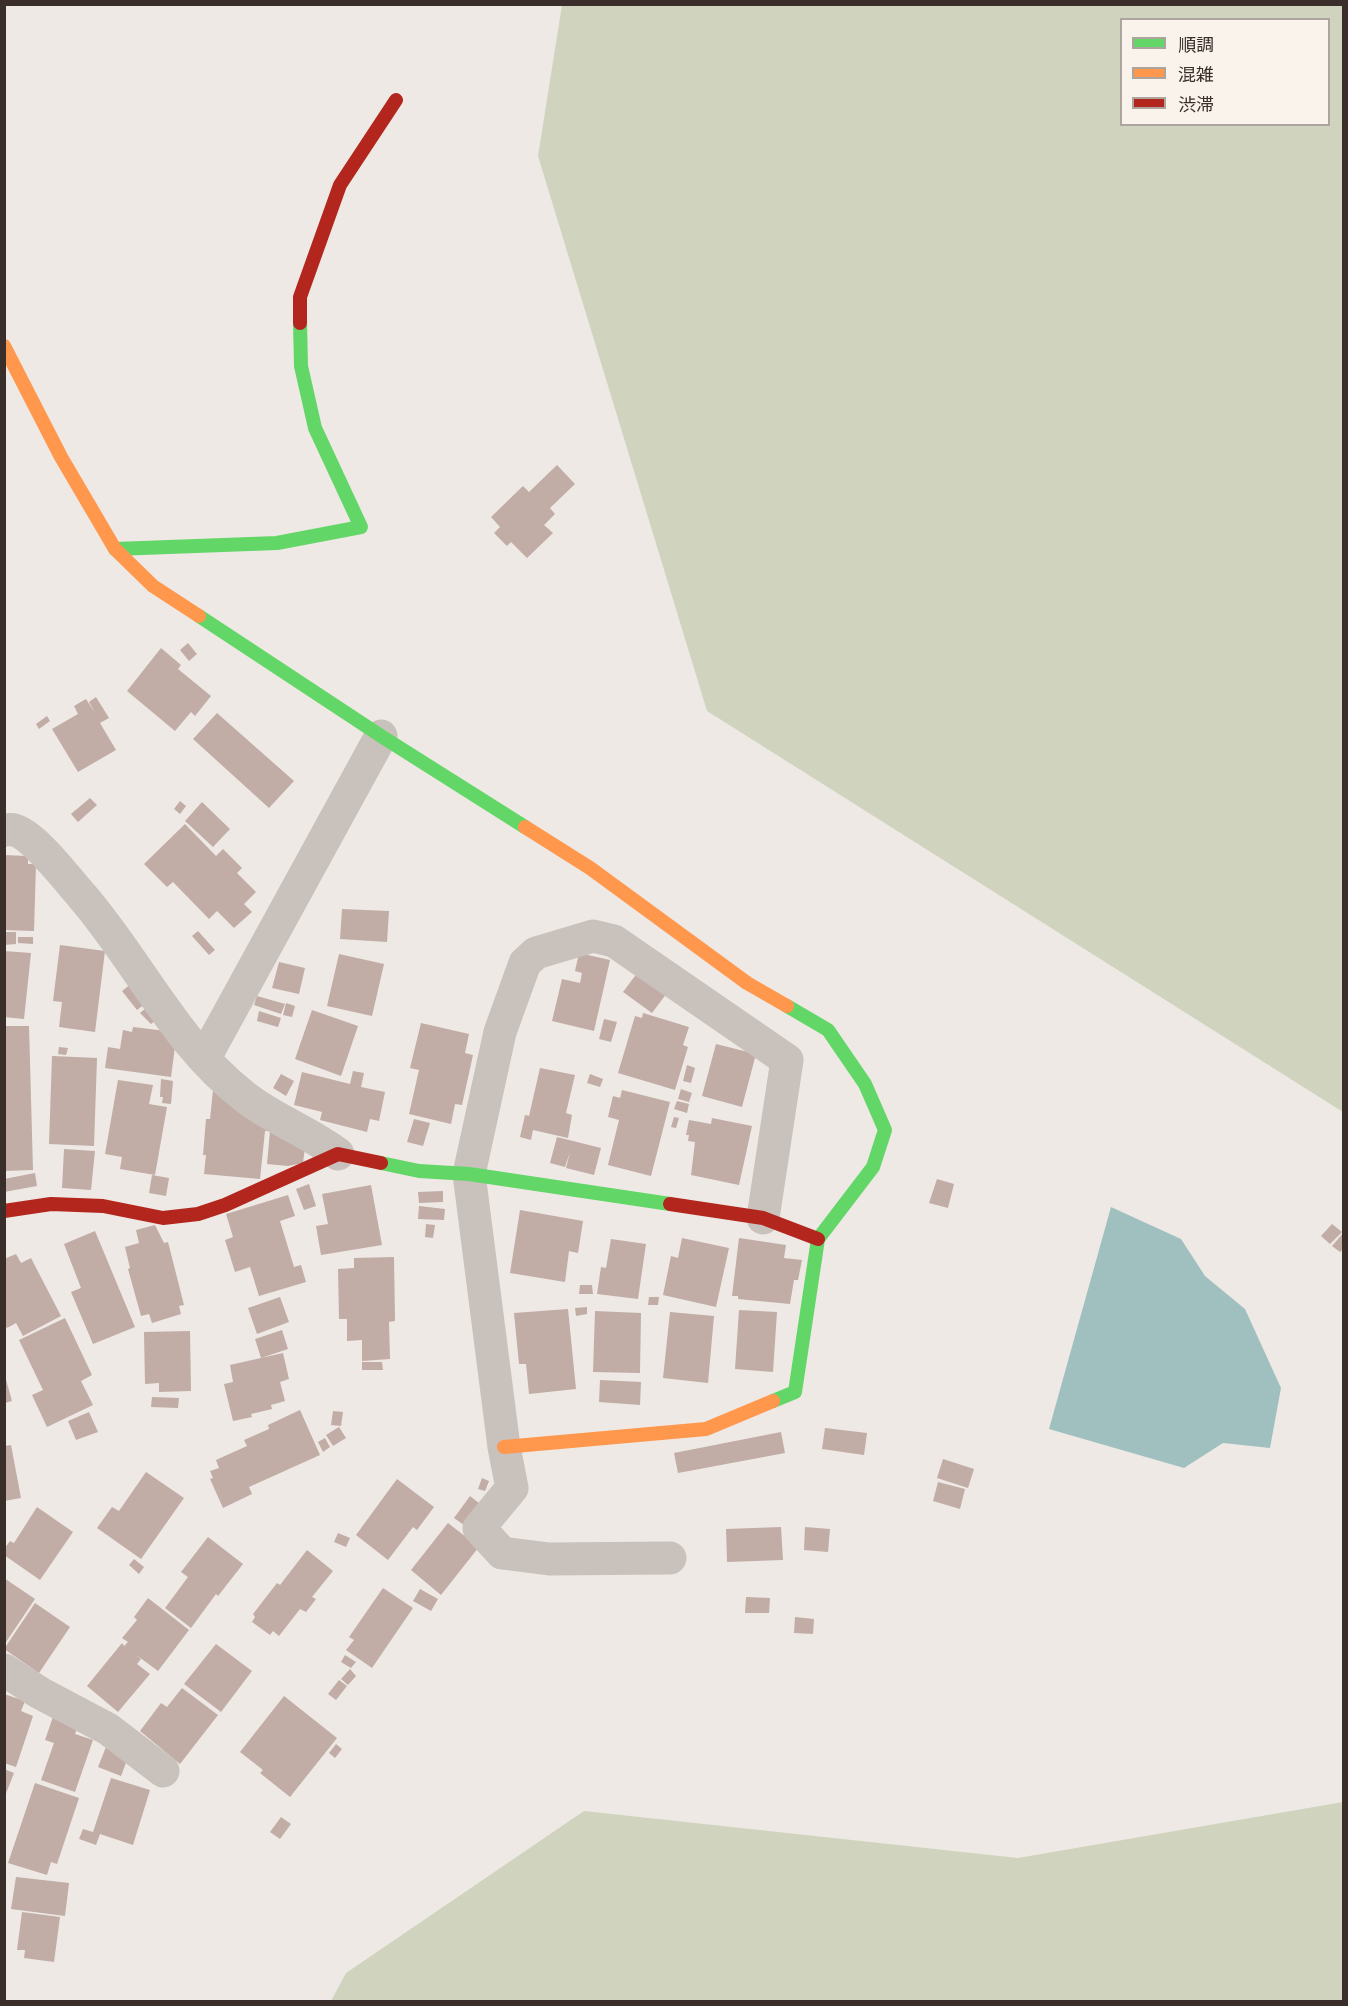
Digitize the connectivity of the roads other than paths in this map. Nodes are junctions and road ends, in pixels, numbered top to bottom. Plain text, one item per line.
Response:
1 (396, 100) dead end
2 (4, 346) edge
3 (115, 549) junction
4 (381, 736) junction
5 (4, 830) edge
6 (204, 1059) junction
7 (338, 1154) junction
8 (469, 1174) junction
9 (4, 1211) edge
10 (763, 1218) junction
11 (818, 1239) junction
12 (504, 1447) junction
13 (670, 1558) dead end
14 (4, 1670) edge
15 (163, 1771) dead end

1 - 3 street
2 - 3 street
3 - 4 street
4 - 6 street
4 - 11 street
5 - 6 street
6 - 7 street
7 - 8 street
7 - 9 street
8 - 10 street
8 - 10 street
8 - 12 street
10 - 11 street
11 - 12 street
12 - 13 street
14 - 15 street

